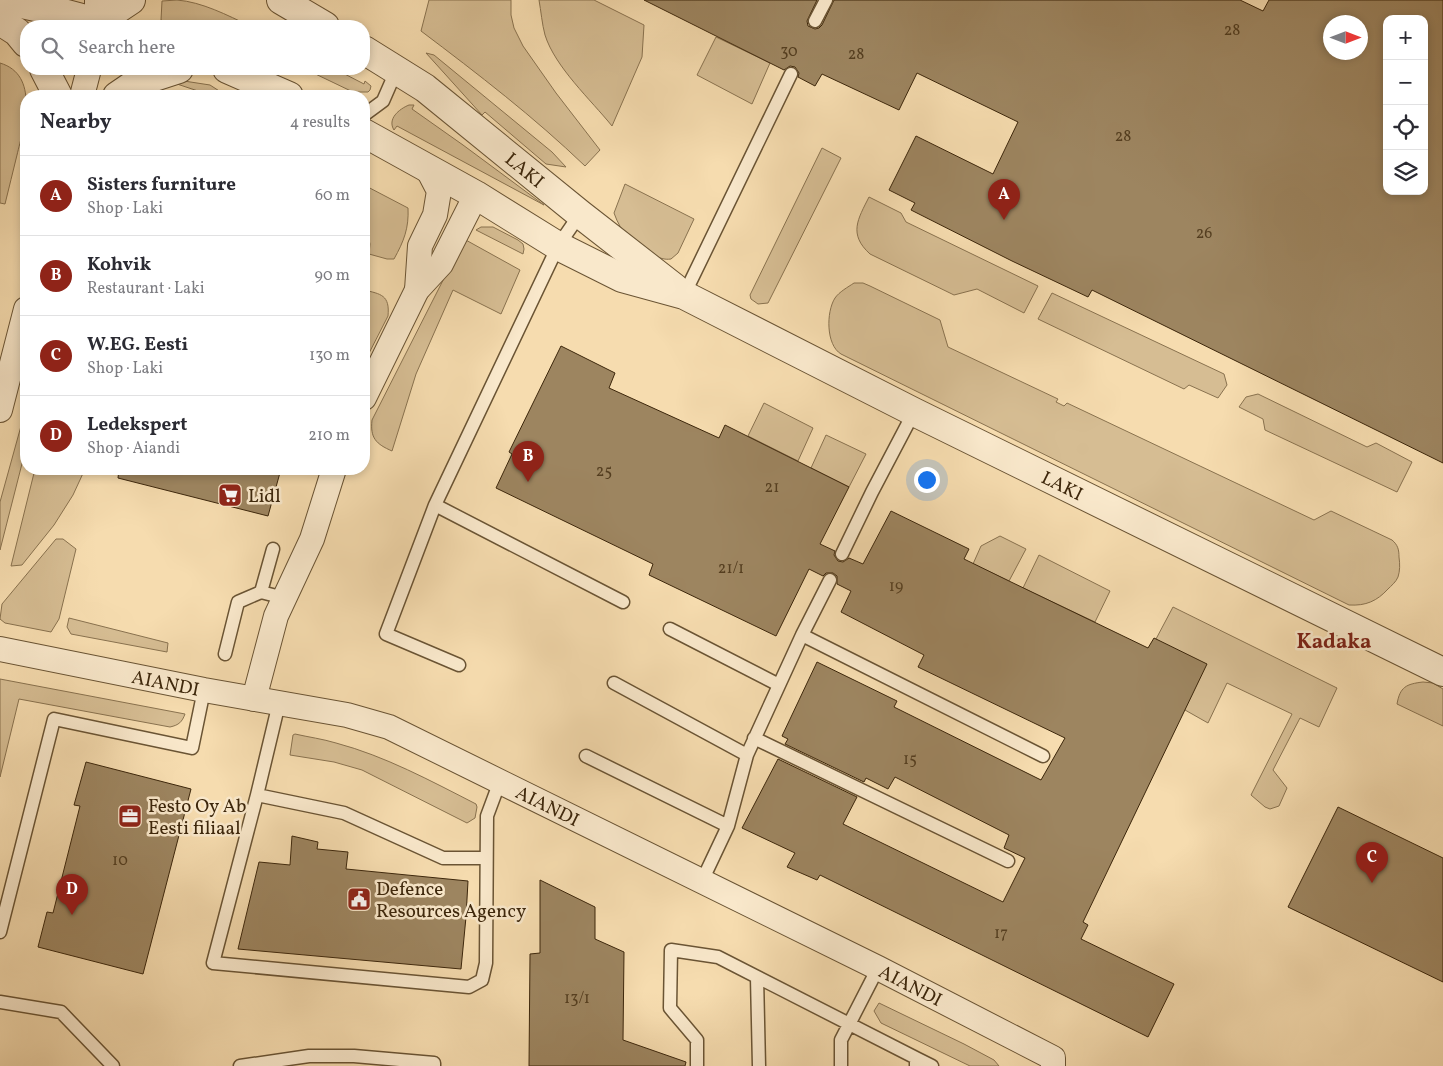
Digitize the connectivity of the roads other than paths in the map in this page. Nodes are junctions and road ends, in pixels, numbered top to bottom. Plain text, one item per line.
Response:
1 (4, 0) edge
2 (131, 0) edge
3 (281, 0) edge
4 (826, 0) edge
5 (101, 19) edge
6 (315, 20) edge
7 (0, 21) edge
8 (815, 21) dead end
9 (20, 36) edge
10 (370, 53) edge
11 (397, 69) junction
12 (790, 74) dead end
13 (47, 75) edge
14 (87, 75) edge
15 (159, 75) edge
16 (241, 75) edge
17 (55, 90) edge
18 (84, 90) edge
19 (125, 90) edge
20 (275, 90) edge
21 (370, 111) edge
22 (370, 136) edge
23 (426, 166) junction
24 (476, 195) junction
25 (580, 214) junction
26 (558, 246) junction
27 (416, 290) junction
28 (684, 295) junction
29 (20, 332) edge
30 (370, 386) edge
31 (0, 410) edge
32 (914, 412) junction
33 (332, 475) edge
34 (435, 505) junction
35 (273, 549) dead end
36 (842, 554) dead end
37 (830, 580) dead end
38 (261, 592) junction
39 (284, 598) junction
40 (623, 602) dead end
41 (670, 629) dead end
42 (802, 635) junction
43 (0, 649) edge
44 (225, 654) dead end
45 (459, 665) dead end
46 (1443, 672) edge
47 (614, 683) dead end
48 (779, 685) junction
49 (204, 690) junction
50 (254, 699) junction
51 (279, 703) junction
52 (754, 738) junction
53 (746, 755) junction
54 (586, 756) dead end
55 (1043, 756) dead end
56 (500, 781) junction
57 (257, 795) junction
58 (728, 826) junction
59 (486, 858) junction
60 (1008, 862) dead end
61 (702, 881) junction
62 (0, 932) edge
63 (878, 968) junction
64 (757, 977) junction
65 (0, 1002) edge
66 (850, 1024) junction
67 (354, 1061) edge
68 (916, 1062) edge
69 (113, 1066) edge
70 (240, 1066) edge
71 (434, 1066) edge
72 (697, 1066) edge
73 (758, 1066) edge
74 (841, 1066) edge
75 (932, 1066) edge
76 (1053, 1066) edge

1 - 5 street
2 - 5 street
3 - 6 street
4 - 8 lane
7 - 9 street
10 - 11 street, LAKI
11 - 21 lane
11 - 25 street, LAKI
12 - 28 lane
13 - 17 street
14 - 18 street
15 - 19 street
16 - 20 street
22 - 23 street, LAKI
23 - 24 street, LAKI
23 - 27 street
24 - 26 street, LAKI
24 - 27 street
25 - 26 lane
25 - 28 street, LAKI
26 - 28 street, LAKI
26 - 34 lane
27 - 30 street
28 - 32 street, LAKI
29 - 31 street
32 - 36 lane
32 - 46 street, LAKI
33 - 39 street
34 - 40 lane
34 - 45 lane
35 - 38 lane
37 - 42 lane
38 - 39 lane
38 - 44 lane
39 - 50 street
41 - 48 lane
42 - 48 lane
42 - 55 lane
43 - 49 street, AIANDI
47 - 53 lane
48 - 52 lane
49 - 50 street, AIANDI
49 - 62 lane
50 - 51 street, AIANDI
51 - 56 street, AIANDI
51 - 57 lane
52 - 53 lane
52 - 60 lane
53 - 58 lane
54 - 58 lane
56 - 59 lane
56 - 61 street, AIANDI
57 - 59 lane
57 - 59 lane
58 - 61 lane
61 - 63 street, AIANDI
63 - 66 lane
63 - 76 street, AIANDI
64 - 66 lane
64 - 72 lane
64 - 73 lane
65 - 69 lane
66 - 68 lane
66 - 74 lane
67 - 70 lane
67 - 71 lane
68 - 75 lane

